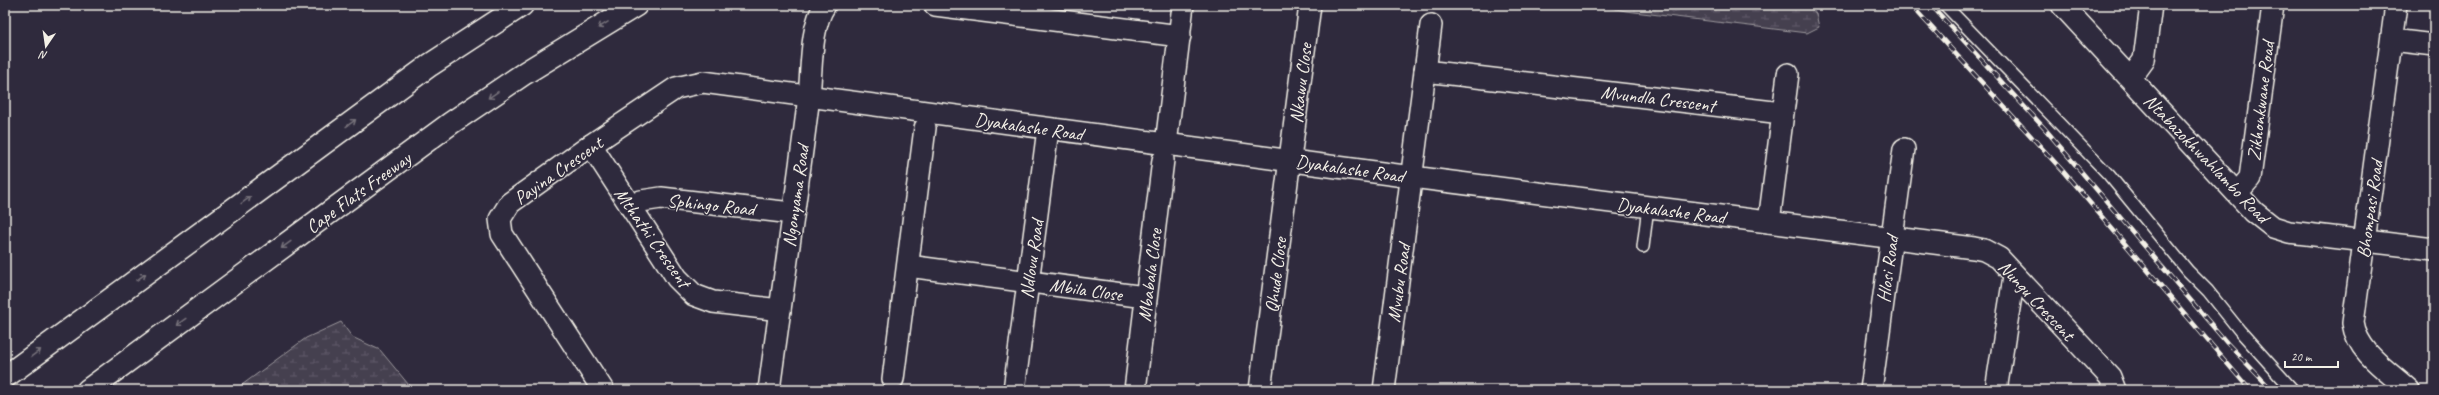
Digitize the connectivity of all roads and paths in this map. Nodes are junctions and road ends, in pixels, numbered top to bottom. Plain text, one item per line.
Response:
1 (522, 5) edge
2 (636, 5) edge
3 (825, 5) edge
4 (935, 5) edge
5 (1183, 5) edge
6 (1310, 5) edge
7 (1945, 5) edge
8 (2062, 5) edge
9 (2151, 5) edge
10 (2273, 5) edge
11 (2396, 5) edge
12 (1431, 25) dead end
13 (1180, 36) junction
14 (2392, 40) junction
15 (2434, 45) edge
16 (1425, 71) junction
17 (1788, 74) dead end
18 (2131, 78) junction
19 (809, 96) junction
20 (1782, 113) junction
21 (925, 128) dead end
22 (1048, 129) junction
23 (591, 145) junction
24 (1904, 149) dead end
25 (1165, 152) junction
26 (1290, 160) junction
27 (1412, 177) junction
28 (2237, 194) junction
29 (631, 207) junction
30 (1648, 207) junction
31 (792, 213) junction
32 (1769, 222) junction
33 (1892, 238) junction
34 (2364, 240) junction
35 (1644, 247) dead end
36 (2434, 249) edge
37 (908, 266) junction
38 (2014, 276) junction
39 (1028, 281) junction
40 (1145, 297) junction
41 (780, 310) junction
42 (5, 376) edge
43 (893, 379) dead end
44 (88, 390) edge
45 (603, 390) edge
46 (769, 390) edge
47 (1014, 390) edge
48 (1135, 390) edge
49 (1260, 390) edge
50 (1384, 390) edge
51 (1871, 390) edge
52 (1996, 390) edge
53 (2115, 390) edge
54 (2293, 390) edge
55 (2409, 390) edge

42 -> 1 highway
2 -> 44 highway, Cape Flats Freeway
3 - 19 street, Ngonyama Road
4 - 13 street
5 - 13 street, Mbabala Close
6 - 26 street, Nkawu Close
7 - 54 lane
8 - 18 street, Ntabazokhwahlambo Road
9 - 18 street
10 - 28 street, Zikhonkwane Road
11 - 14 street, Bhompasi Road
12 - 16 street
13 - 25 street, Mbabala Close
14 - 15 street
14 - 34 street, Bhompasi Road
16 - 20 street, Mvundla Crescent
16 - 27 street
17 - 20 street
18 - 28 street, Ntabazokhwahlambo Road
19 - 22 street, Dyakalashe Road
19 - 23 street, Payina Crescent
19 - 31 street, Ngonyama Road
20 - 32 street
21 - 37 street
22 - 25 street, Dyakalashe Road
22 - 39 street, Ndlovu Road
23 - 29 street, Mthathi Crescent
23 - 45 street, Payina Crescent
24 - 33 street, Hlosi Road
25 - 26 street, Dyakalashe Road
25 - 40 street, Mbabala Close
26 - 27 street, Dyakalashe Road
26 - 49 street, Qhude Close
27 - 30 street, Dyakalashe Road
27 - 50 street, Mvubu Road
28 - 34 street, Ntabazokhwahlambo Road
29 - 31 street, Sphingo Road
29 - 41 street, Mthathi Crescent
30 - 32 street, Dyakalashe Road
30 - 35 lane
31 - 41 street, Ngonyama Road
32 - 33 street, Dyakalashe Road
33 - 38 street, Nungu Crescent
33 - 51 street, Hlosi Road
34 - 36 street, Ntabazokhwahlambo Road
34 - 55 street, Bhompasi Road
37 - 39 street, Mbila Close
37 - 43 street
38 - 52 street
38 - 53 street, Nungu Crescent
39 - 40 street, Mbila Close
39 - 47 street, Ndlovu Road
40 - 48 street, Mbabala Close
41 - 46 street, Ngonyama Road

